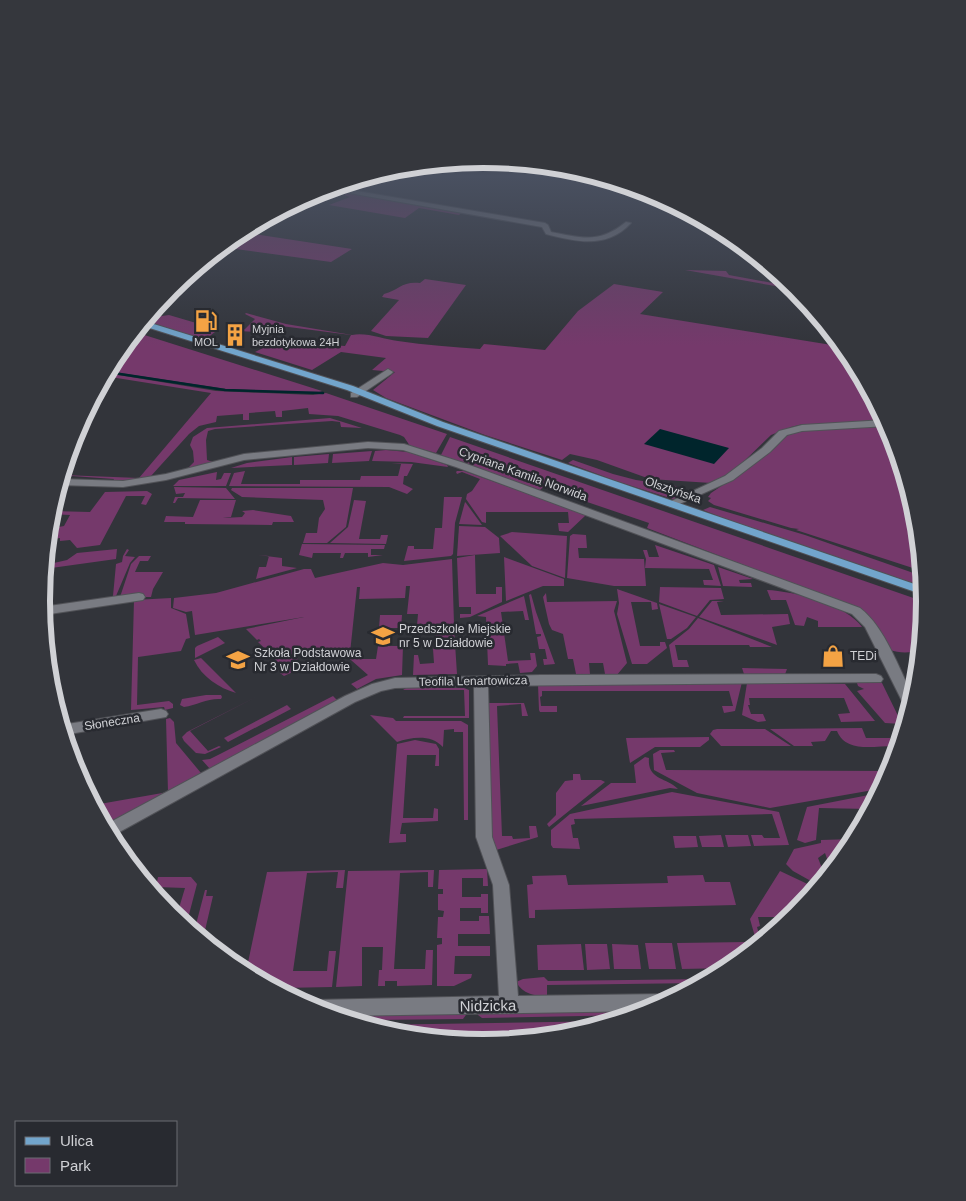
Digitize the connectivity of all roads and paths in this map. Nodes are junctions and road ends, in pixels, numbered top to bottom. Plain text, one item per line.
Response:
1 (553, 234) edge
2 (614, 234) edge
3 (148, 326) edge
4 (145, 329) edge
5 (388, 372) dead end
6 (357, 393) junction
7 (878, 424) edge
8 (67, 482) edge
9 (671, 504) junction
10 (916, 588) edge
11 (139, 597) dead end
12 (50, 610) edge
13 (876, 679) dead end
14 (481, 681) junction
15 (906, 695) edge
16 (161, 714) dead end
17 (70, 729) edge
18 (115, 827) edge
19 (645, 1002) edge
20 (510, 1006) junction
21 (335, 1008) edge

1 - 2 street
3 - 6 main road, Olsztyńska
4 - 6 main road, Olsztyńska
5 - 6 street
6 - 9 main road, Olsztyńska
7 - 9 street
8 - 15 street, Cypriana Kamila Norwida
9 - 10 main road, Olsztyńska
11 - 12 street
13 - 14 street, Teofila Lenartowicza
14 - 18 street, Teofila Lenartowicza
14 - 20 street
16 - 17 street, Słoneczna
19 - 20 street, Nidzicka
20 - 21 street, Nidzicka

